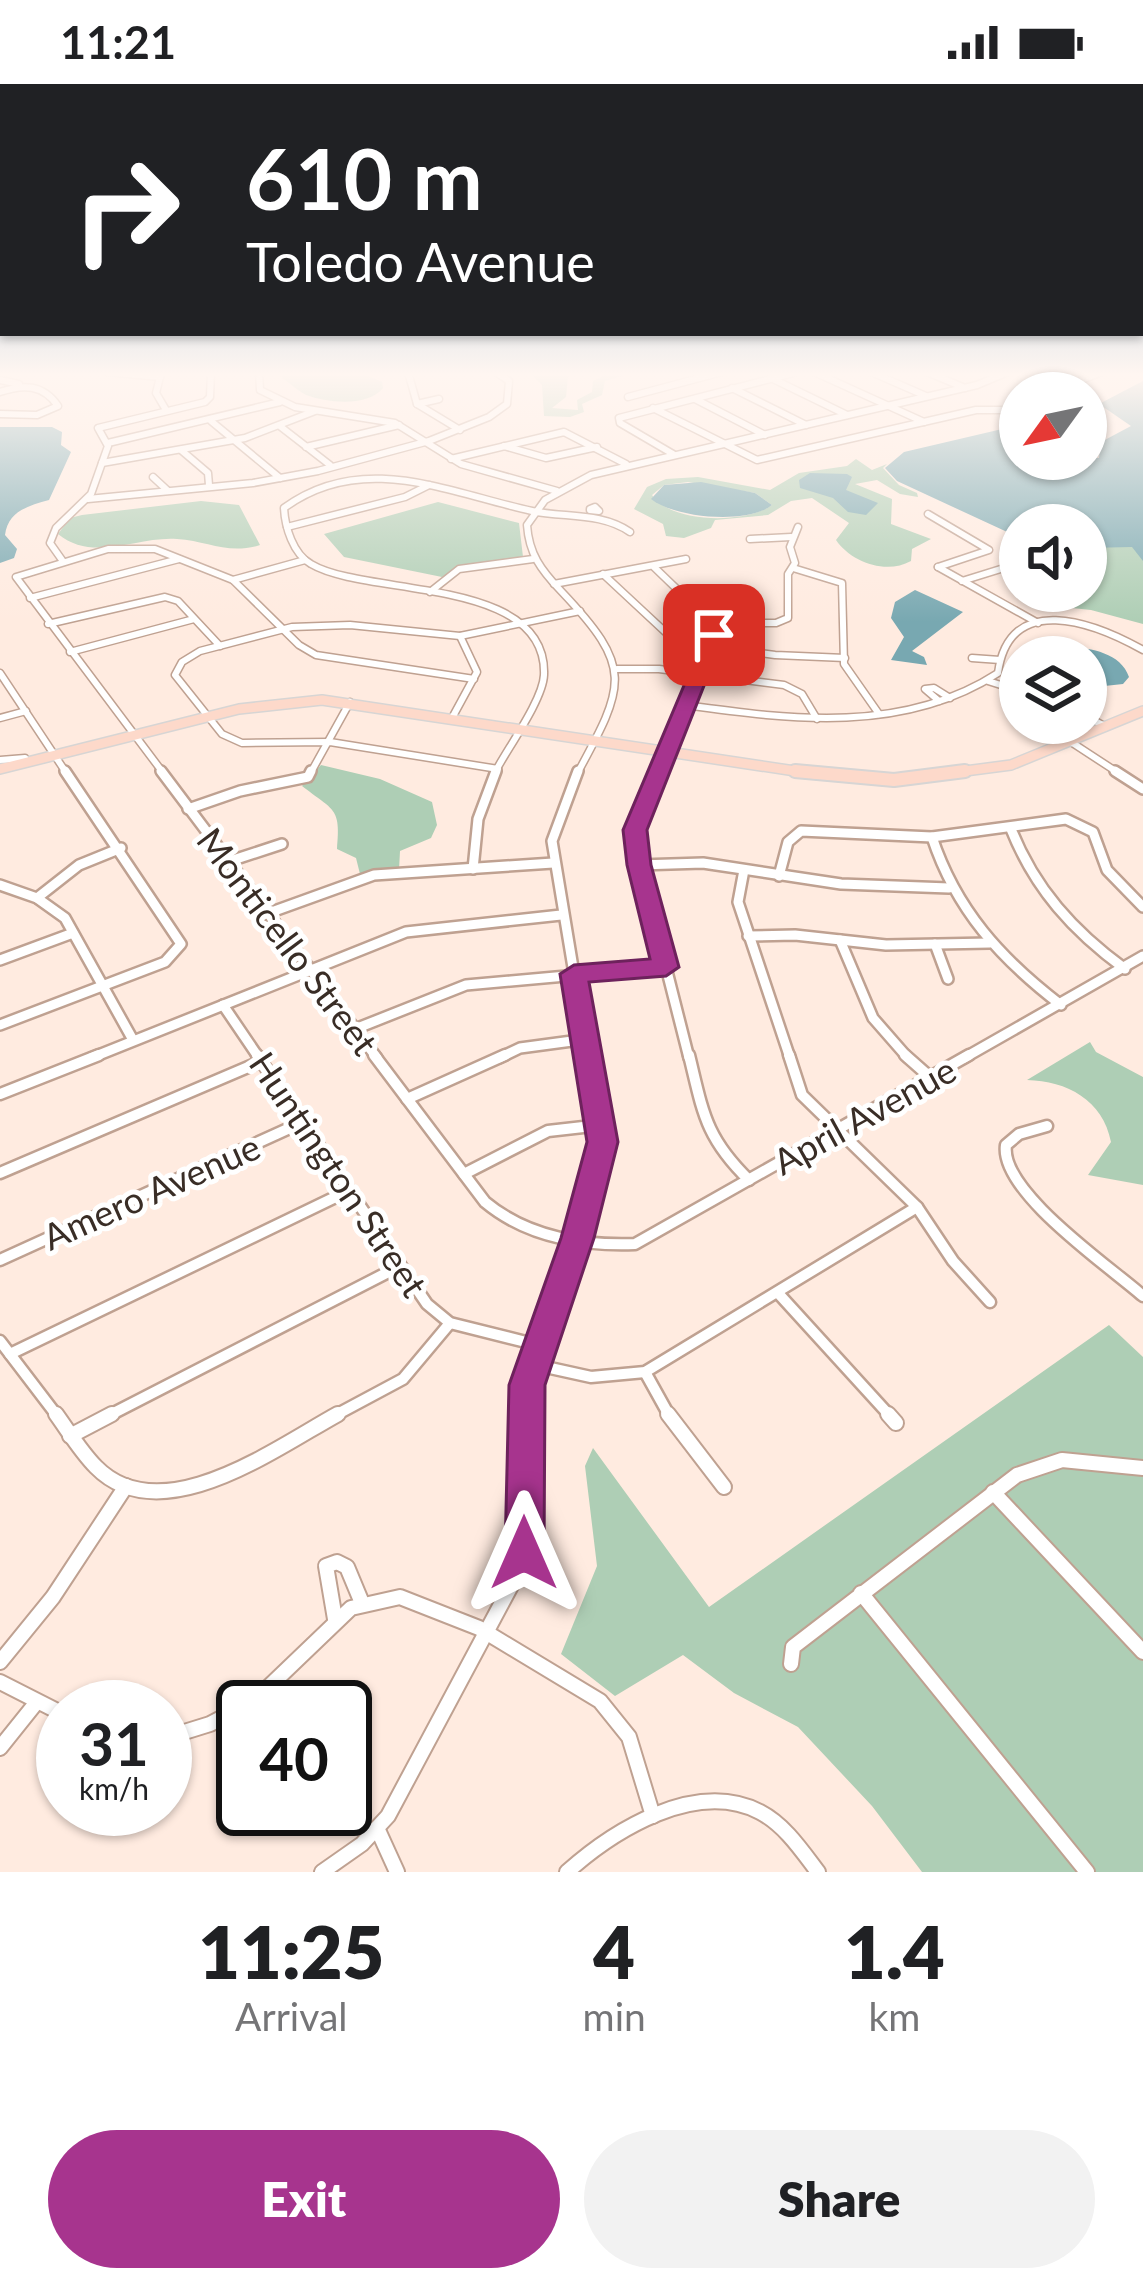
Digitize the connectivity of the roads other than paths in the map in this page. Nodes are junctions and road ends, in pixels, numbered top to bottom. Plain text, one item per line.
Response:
1 (104, 455) edge
2 (149, 455) edge
3 (188, 455) edge
4 (252, 455) edge
5 (317, 455) edge
6 (368, 455) edge
7 (447, 455) edge
8 (466, 455) edge
9 (612, 455) edge
10 (667, 455) edge
11 (746, 455) edge
12 (777, 455) edge
13 (452, 459) junction
14 (102, 463) junction
15 (330, 465) junction
16 (628, 465) junction
17 (154, 477) dead end
18 (280, 478) junction
19 (209, 484) junction
20 (429, 485) junction
21 (166, 490) junction
22 (557, 491) junction
23 (88, 499) junction
24 (535, 511) junction
25 (928, 514) dead end
26 (287, 526) junction
27 (798, 527) dead end
28 (630, 532) dead end
29 (791, 537) junction
30 (751, 538) dead end
31 (533, 559) junction
32 (686, 559) dead end
33 (62, 560) junction
34 (179, 560) junction
35 (305, 560) junction
36 (654, 567) junction
37 (793, 568) junction
38 (999, 570) edge
39 (603, 574) junction
40 (852, 577) dead end
41 (233, 580) junction
42 (838, 580) junction
43 (962, 581) junction
44 (554, 584) junction
45 (430, 592) junction
46 (30, 598) junction
47 (580, 611) junction
48 (194, 619) junction
49 (712, 623) junction
50 (1039, 623) junction
51 (48, 624) junction
52 (519, 625) junction
53 (283, 629) junction
54 (1143, 633) edge
55 (460, 636) junction
56 (1012, 636) edge
57 (1125, 639) junction
58 (220, 646) junction
59 (710, 647) junction
60 (1143, 650) edge
61 (70, 652) junction
62 (845, 658) junction
63 (972, 658) dead end
64 (999, 660) edge
65 (999, 666) edge
66 (616, 669) junction
67 (0, 673) edge
68 (699, 675) junction
69 (474, 679) junction
70 (988, 681) junction
71 (999, 685) edge
72 (950, 698) junction
73 (939, 701) junction
74 (350, 702) junction
75 (686, 704) junction
76 (26, 711) junction
77 (204, 713) junction
78 (878, 714) junction
79 (1143, 714) edge
80 (0, 718) edge
81 (452, 718) junction
82 (817, 718) junction
83 (1107, 727) edge
84 (520, 729) junction
85 (131, 734) junction
86 (592, 740) junction
87 (330, 742) junction
88 (1065, 744) edge
89 (1074, 744) edge
90 (665, 752) junction
91 (58, 756) junction
92 (25, 758) dead end
93 (0, 764) edge
94 (498, 770) junction
95 (1143, 775) edge
96 (1132, 780) junction
97 (1143, 789) edge
98 (188, 809) junction
99 (1011, 829) junction
100 (932, 837) junction
101 (282, 844) dead end
102 (121, 848) junction
103 (230, 861) junction
104 (554, 863) junction
105 (639, 865) junction
106 (473, 869) junction
107 (744, 869) junction
108 (779, 876) junction
109 (0, 885) edge
110 (949, 888) junction
111 (37, 898) junction
112 (1143, 907) edge
113 (266, 914) junction
114 (561, 915) junction
115 (73, 933) junction
116 (748, 936) junction
117 (840, 940) junction
118 (935, 944) junction
119 (990, 944) junction
120 (1143, 956) edge
121 (0, 960) edge
122 (666, 967) junction
123 (309, 968) junction
124 (1125, 969) junction
125 (574, 974) junction
126 (947, 979) dead end
127 (104, 986) junction
128 (223, 1005) junction
129 (1061, 1005) junction
130 (0, 1025) edge
131 (356, 1029) junction
132 (133, 1040) junction
133 (586, 1040) junction
134 (262, 1060) junction
135 (931, 1078) junction
136 (0, 1094) edge
137 (407, 1099) junction
138 (303, 1122) junction
139 (601, 1125) junction
140 (1047, 1126) dead end
141 (837, 1131) junction
142 (0, 1173) edge
143 (464, 1174) junction
144 (748, 1180) junction
145 (348, 1191) junction
146 (917, 1207) junction
147 (578, 1238) junction
148 (0, 1260) edge
149 (400, 1266) junction
150 (778, 1293) junction
151 (1143, 1296) edge
152 (990, 1302) dead end
153 (450, 1322) junction
154 (0, 1341) edge
155 (538, 1345) junction
156 (10, 1354) junction
157 (532, 1364) junction
158 (645, 1372) junction
159 (896, 1423) dead end
160 (70, 1436) junction
161 (1143, 1468) edge
162 (126, 1486) junction
163 (724, 1487) dead end
164 (993, 1492) junction
165 (860, 1593) junction
166 (362, 1603) junction
167 (335, 1618) junction
168 (488, 1635) junction
169 (1143, 1652) edge
170 (0, 1662) edge
171 (790, 1664) dead end
172 (0, 1682) edge
173 (36, 1703) joint
174 (192, 1732) edge
175 (0, 1748) edge
176 (653, 1816) junction
177 (377, 1828) junction
178 (322, 1872) edge
179 (397, 1872) edge
180 (567, 1872) edge
181 (818, 1872) edge
182 (1088, 1872) edge

1 - 14 street
2 - 14 street
3 - 19 street
4 - 18 street
5 - 15 street
6 - 15 street
7 - 13 street
8 - 13 street
9 - 16 street
10 - 16 street
11 - 12 street
13 - 22 street
14 - 23 street
15 - 18 street
16 - 22 street
17 - 21 street
18 - 19 street
19 - 21 street
20 - 24 street
20 - 26 street
20 - 26 street
21 - 23 street
22 - 24 street
23 - 33 street
24 - 28 street
24 - 31 street
25 - 43 street
26 - 35 street
27 - 29 street
29 - 30 street
29 - 37 street
31 - 44 street
31 - 45 street
32 - 36 street
33 - 34 street
33 - 46 street
34 - 41 street
34 - 46 street
35 - 41 street
35 - 45 street
36 - 39 street
36 - 49 street
37 - 42 street
37 - 49 street
38 - 43 street
39 - 44 street
39 - 59 street
40 - 42 street
41 - 53 street
42 - 62 street
43 - 50 street
44 - 47 street
45 - 52 street
46 - 51 street, Monticello Street
47 - 52 street
47 - 66 street
48 - 51 street
48 - 58 street
48 - 61 street
49 - 59 street
50 - 56 street
50 - 57 street
51 - 61 street, Monticello Street
52 - 55 street
52 - 84 street
53 - 55 street
53 - 58 street
53 - 69 street
54 - 57 street
55 - 69 street
57 - 60 street
58 - 77 street
59 - 62 street
59 - 68 street
61 - 85 street, Monticello Street
62 - 78 street
63 - 64 street
65 - 70 street
66 - 68 street
66 - 86 street
67 - 76 street
68 - 75 street
68 - 82 street
69 - 81 street
70 - 71 street
70 - 72 street
72 - 73 street
72 - 73 street
73 - 78 street
74 - 77 main road
74 - 81 main road
74 - 87 street
75 - 82 street
75 - 90 street
76 - 80 street
76 - 91 street
77 - 85 main road
77 - 87 street
78 - 82 street
79 - 83 main road
81 - 84 main road
84 - 86 main road
84 - 94 street
85 - 91 main road
85 - 98 street, Monticello Street
86 - 90 main road
86 - 104 street
87 - 94 street
87 - 98 street
88 - 90 main road
89 - 96 street
90 - 105 street
91 - 93 main road
91 - 102 street
92 - 93 street
94 - 106 street
95 - 96 street
96 - 97 street
98 - 103 street, Monticello Street
99 - 100 street
99 - 112 street
99 - 124 street
100 - 108 street
100 - 110 street
101 - 103 street
102 - 111 street
102 - 127 street
103 - 113 street, Monticello Street
104 - 106 street
104 - 114 street
105 - 107 street
105 - 122 street
106 - 113 street
107 - 108 street
107 - 116 street
108 - 110 street
109 - 111 street
110 - 119 street
111 - 115 street
113 - 123 street, Monticello Street
114 - 123 street
114 - 125 street
115 - 121 street
115 - 127 street
116 - 117 street
116 - 141 street
117 - 118 street
117 - 135 street
118 - 119 street
118 - 126 street
119 - 129 street
120 - 124 street, April Avenue
122 - 125 street
122 - 144 street
123 - 128 street
123 - 131 street, Monticello Street
124 - 129 street, April Avenue
125 - 131 street
125 - 133 street
127 - 130 street
127 - 132 street
128 - 132 street
128 - 134 street, Huntington Street
129 - 135 street, April Avenue
131 - 137 street, Monticello Street
132 - 136 street
133 - 137 street
133 - 139 street
134 - 138 street, Huntington Street
134 - 142 street
135 - 141 street, April Avenue
137 - 143 street, Monticello Street
138 - 145 street, Huntington Street
138 - 148 street, Amero Avenue
139 - 143 street
139 - 147 street
140 - 151 street
141 - 144 street, April Avenue
141 - 146 street
143 - 147 street, Monticello Street
144 - 147 street, April Avenue
145 - 149 street, Huntington Street
145 - 156 street
146 - 150 street
146 - 152 street
147 - 155 street
149 - 153 street, Huntington Street
149 - 160 street
150 - 158 street
150 - 159 street
153 - 155 street, Huntington Street
153 - 162 street
154 - 156 street
155 - 157 street
156 - 160 street
157 - 158 street
157 - 168 street
158 - 163 street
160 - 162 street
161 - 164 street
162 - 170 street
164 - 165 street
164 - 169 street
165 - 171 street
165 - 182 street
166 - 167 street
166 - 167 street
166 - 168 street
167 - 174 street
168 - 176 street
168 - 177 street
172 - 173 street
173 - 175 street
176 - 180 street
176 - 181 street
177 - 178 street
177 - 179 street

